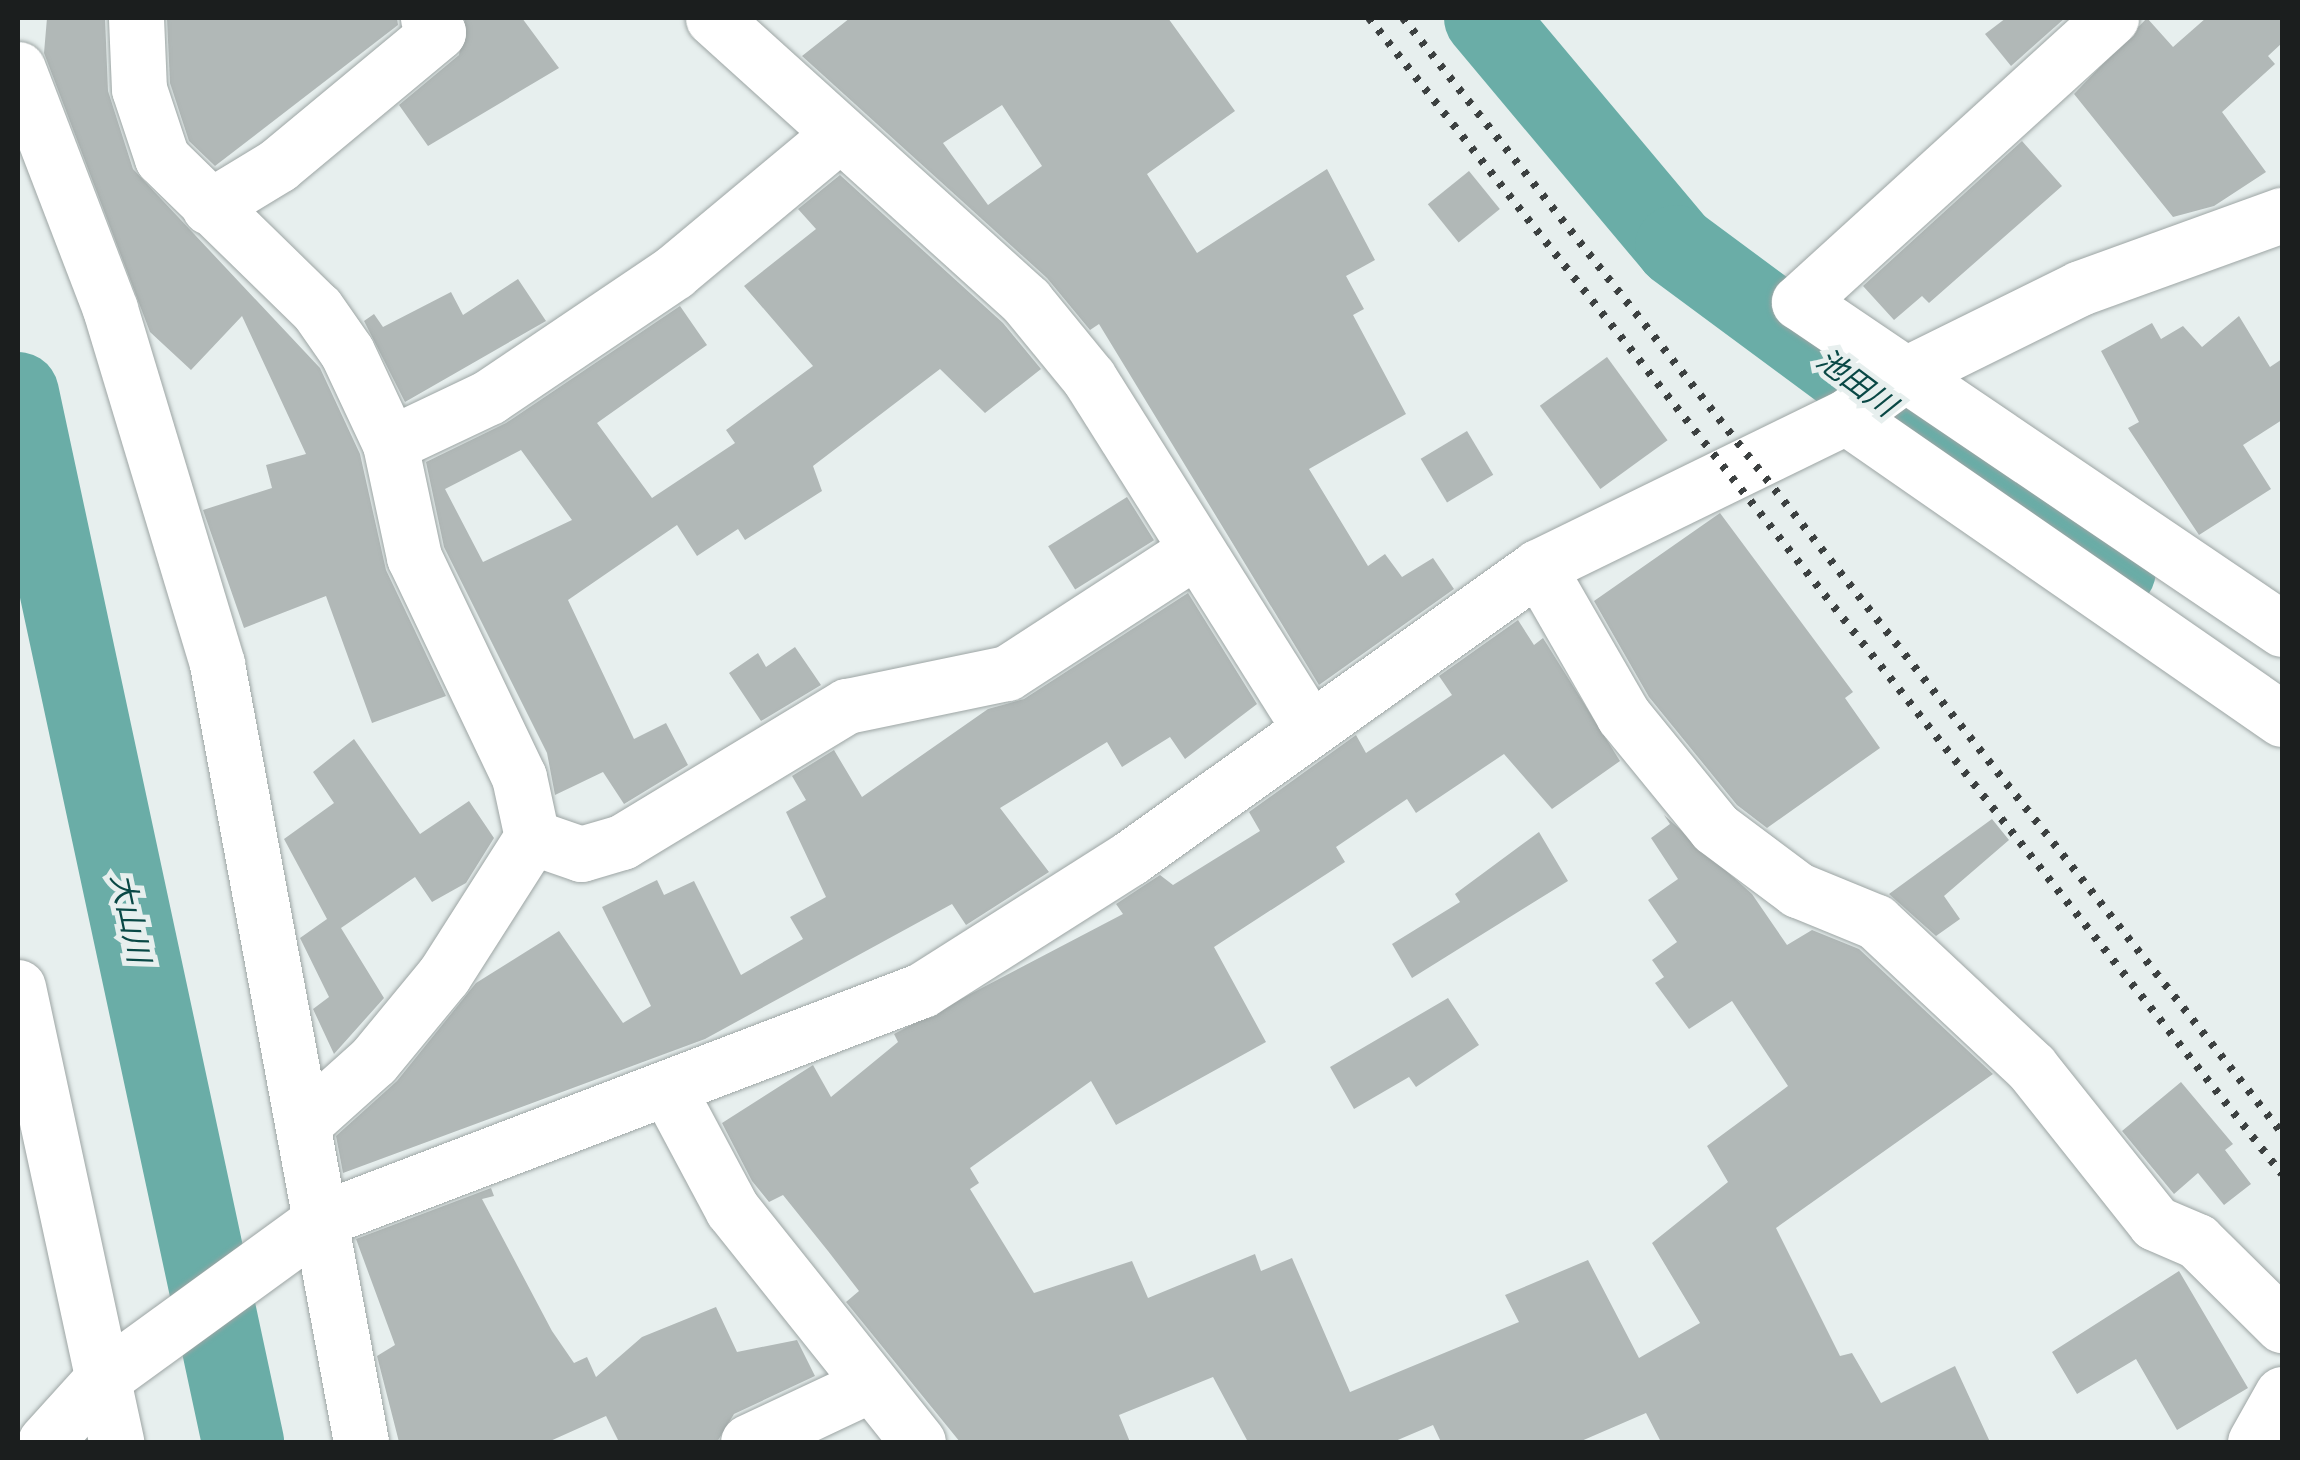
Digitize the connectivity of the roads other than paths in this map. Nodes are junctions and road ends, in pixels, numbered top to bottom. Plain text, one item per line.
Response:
1 (136, 18) edge
2 (428, 18) edge
3 (713, 18) edge
4 (2110, 18) edge
5 (18, 68) edge
6 (836, 137) junction
7 (209, 207) junction
8 (2282, 216) edge
9 (1901, 378) junction
10 (1848, 416) junction
11 (390, 444) junction
12 (1195, 551) junction
13 (1538, 567) junction
14 (2282, 629) edge
15 (2282, 719) edge
16 (1309, 727) junction
17 (532, 837) junction
18 (18, 987) edge
19 (669, 1091) junction
20 (305, 1122) junction
21 (321, 1220) junction
22 (2282, 1325) edge
23 (104, 1378) junction
24 (868, 1386) junction
25 (2282, 1394) edge
26 (45, 1442) edge
27 (116, 1442) edge
28 (361, 1442) edge
29 (748, 1442) edge
30 (918, 1442) edge
31 (2255, 1442) edge

1 - 7 street
2 - 7 street
3 - 6 street
4 - 9 street
5 - 20 street
6 - 11 street
6 - 12 street
7 - 11 street
8 - 9 street
9 - 10 street
9 - 14 street
10 - 13 street
10 - 15 street
11 - 17 street
12 - 16 street
12 - 17 street
13 - 16 street
13 - 22 street
16 - 19 street
17 - 20 street
18 - 23 street
19 - 21 street
19 - 24 street
20 - 21 street
21 - 23 street
21 - 28 street
23 - 26 street
23 - 27 street
24 - 29 street
24 - 30 street
25 - 31 street

